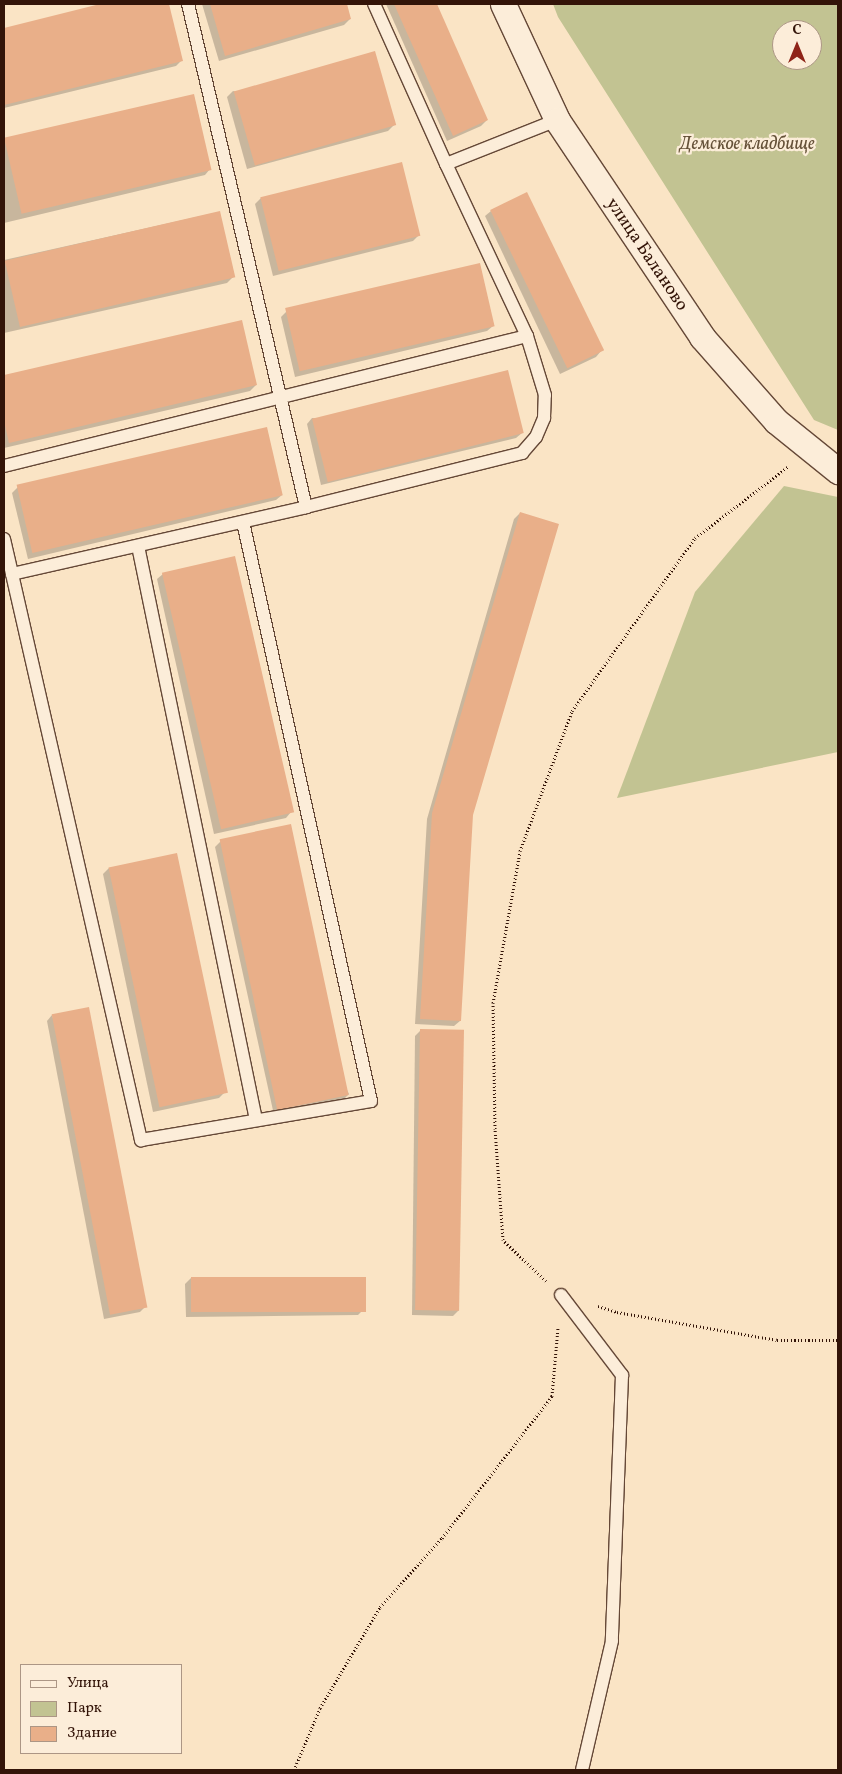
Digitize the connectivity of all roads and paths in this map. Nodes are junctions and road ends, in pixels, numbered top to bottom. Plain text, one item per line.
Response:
1 (188, 4) edge
2 (374, 4) edge
3 (502, 4) edge
4 (557, 120) junction
5 (446, 164) junction
6 (527, 336) junction
7 (282, 398) junction
8 (811, 449) junction
9 (4, 466) edge
10 (838, 471) edge
11 (306, 507) junction
12 (243, 522) junction
13 (4, 539) edge
14 (138, 546) junction
15 (12, 574) junction
16 (256, 1120) junction
17 (561, 1295) junction
18 (838, 1340) edge
19 (294, 1770) edge
20 (582, 1770) edge

1 - 7 lane
2 - 5 lane
3 - 4 street, улица Баланово
4 - 5 lane
4 - 8 street, улица Баланово
5 - 6 lane
6 - 7 lane
6 - 11 lane
7 - 9 lane
7 - 11 lane
8 - 10 street, улица Баланово
8 - 17 path
11 - 12 lane
12 - 14 lane
12 - 16 lane
13 - 15 lane
14 - 15 lane
14 - 16 lane
15 - 16 lane
17 - 18 path
17 - 19 path
17 - 20 lane

